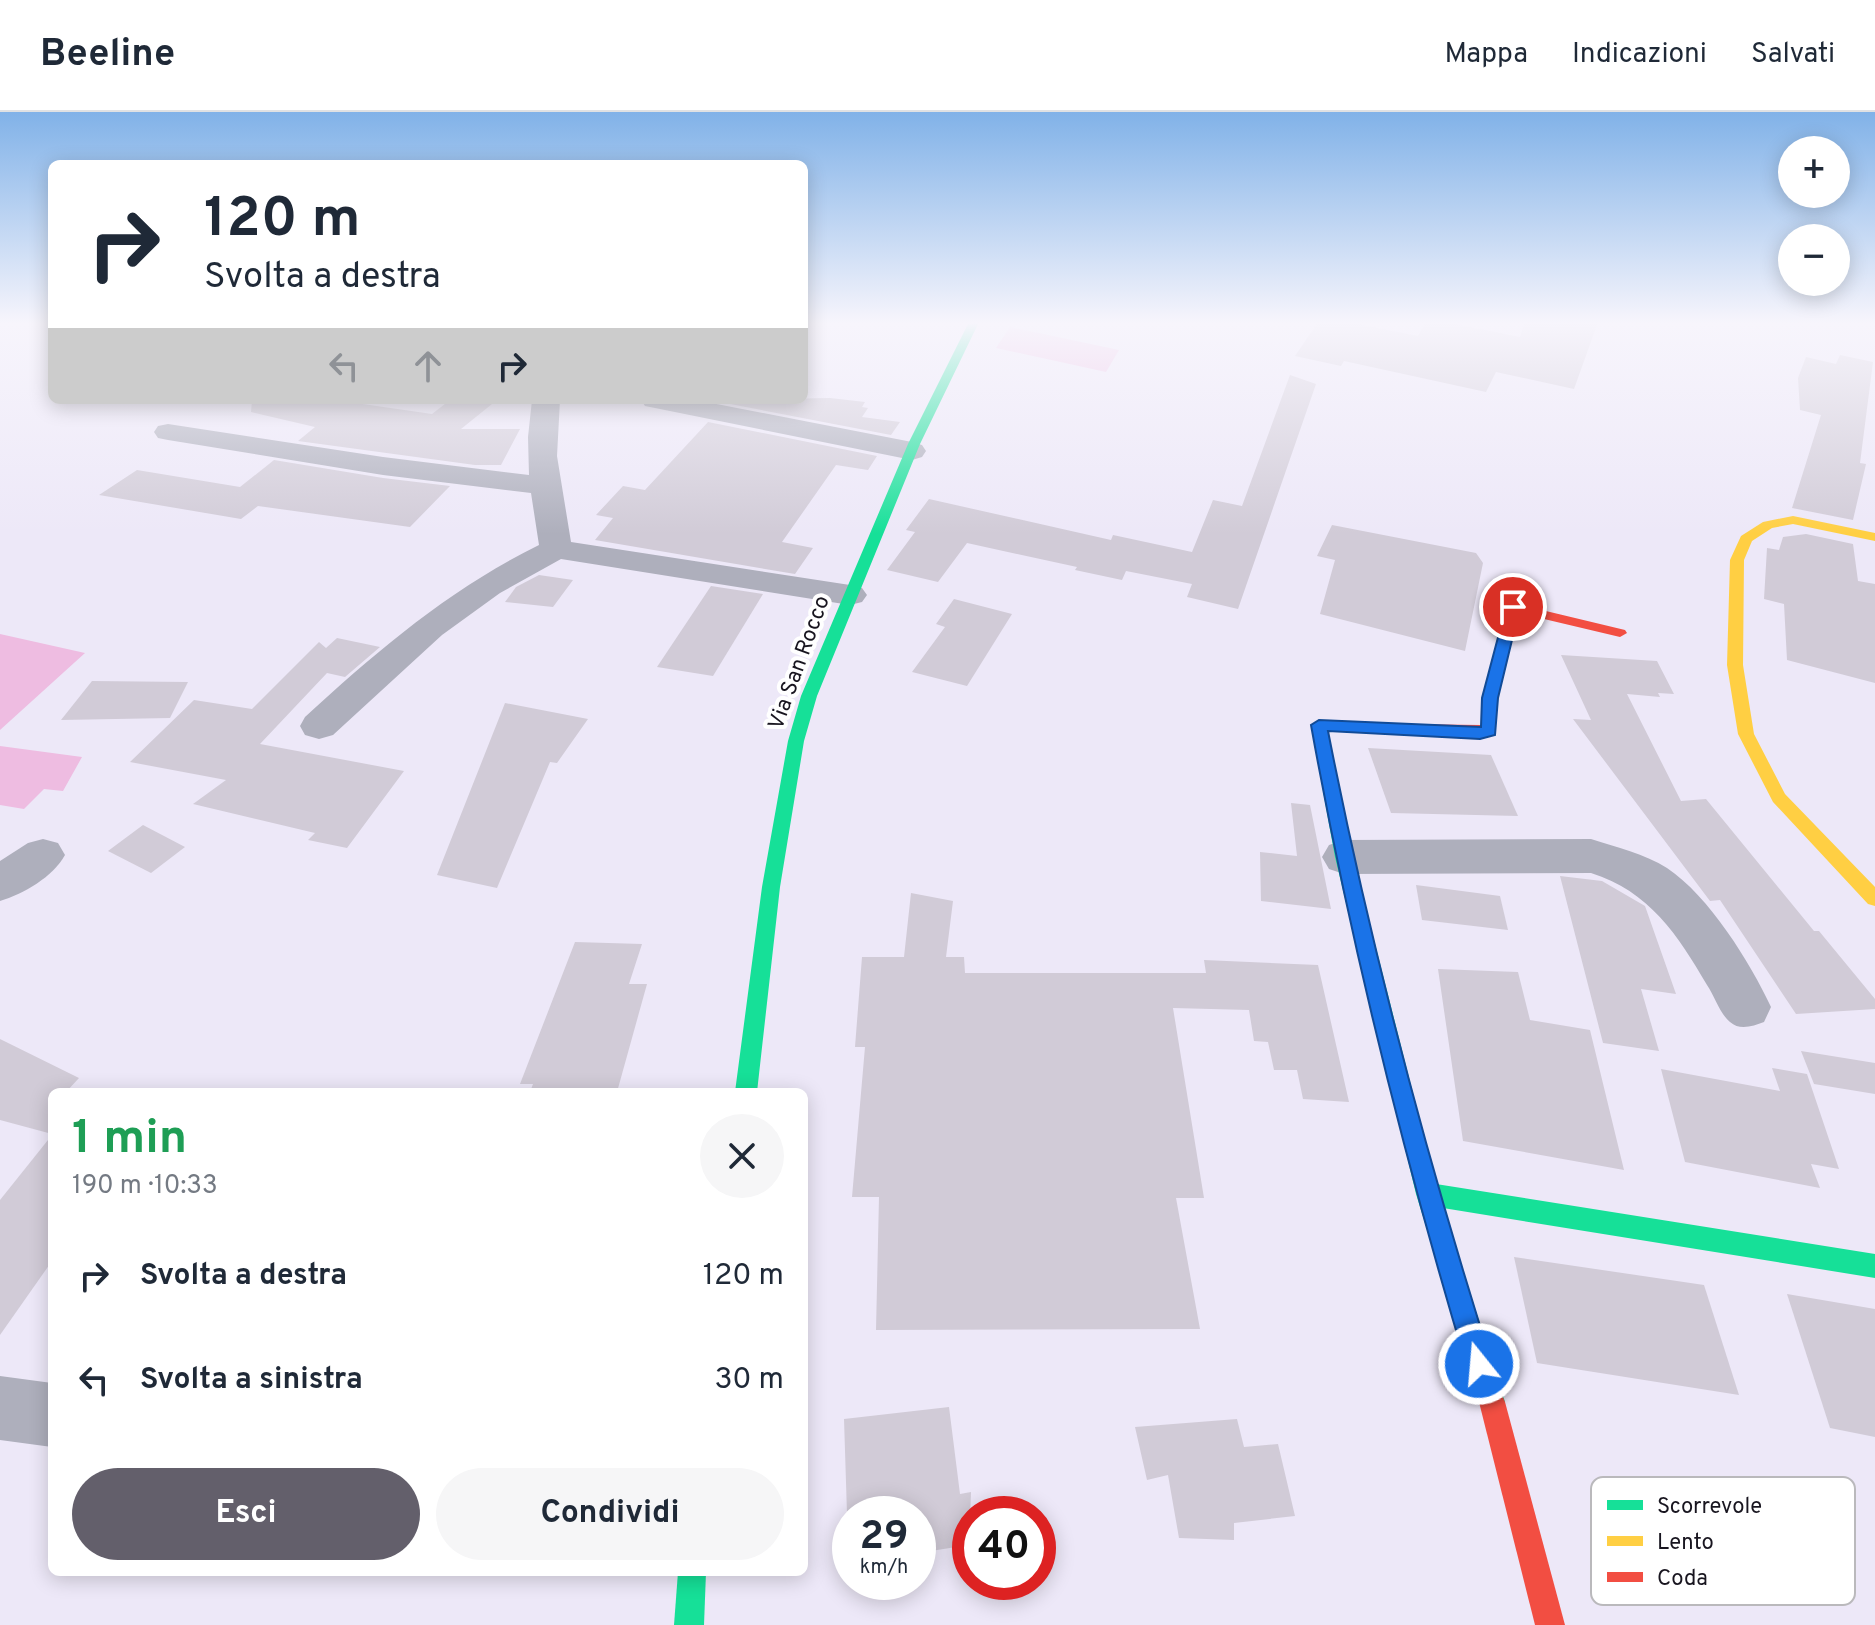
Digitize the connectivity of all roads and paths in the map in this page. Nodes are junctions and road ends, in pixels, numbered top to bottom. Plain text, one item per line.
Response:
1 (940, 393) edge
2 (546, 404) edge
3 (674, 404) edge
4 (168, 432) dead end
5 (912, 451) junction
6 (546, 486) junction
7 (1875, 537) edge
8 (556, 549) junction
9 (850, 595) junction
10 (1620, 633) dead end
11 (319, 726) dead end
12 (43, 855) dead end
13 (1344, 857) junction
14 (0, 884) edge
15 (1875, 899) edge
16 (1747, 1007) dead end
17 (746, 1088) edge
18 (1427, 1194) junction
19 (1875, 1266) edge
20 (0, 1408) edge
21 (48, 1414) edge
22 (692, 1576) edge
23 (689, 1625) edge
24 (1550, 1625) edge

1 - 5 street, Via San Rocco
2 - 6 street
3 - 5 street
4 - 6 street
5 - 9 street, Via San Rocco
6 - 8 street
7 - 15 street
8 - 9 street
8 - 11 street
9 - 17 street, Via San Rocco
10 - 13 street
12 - 14 street
13 - 16 street
13 - 18 street
18 - 19 street
18 - 24 street
20 - 21 street
22 - 23 street

